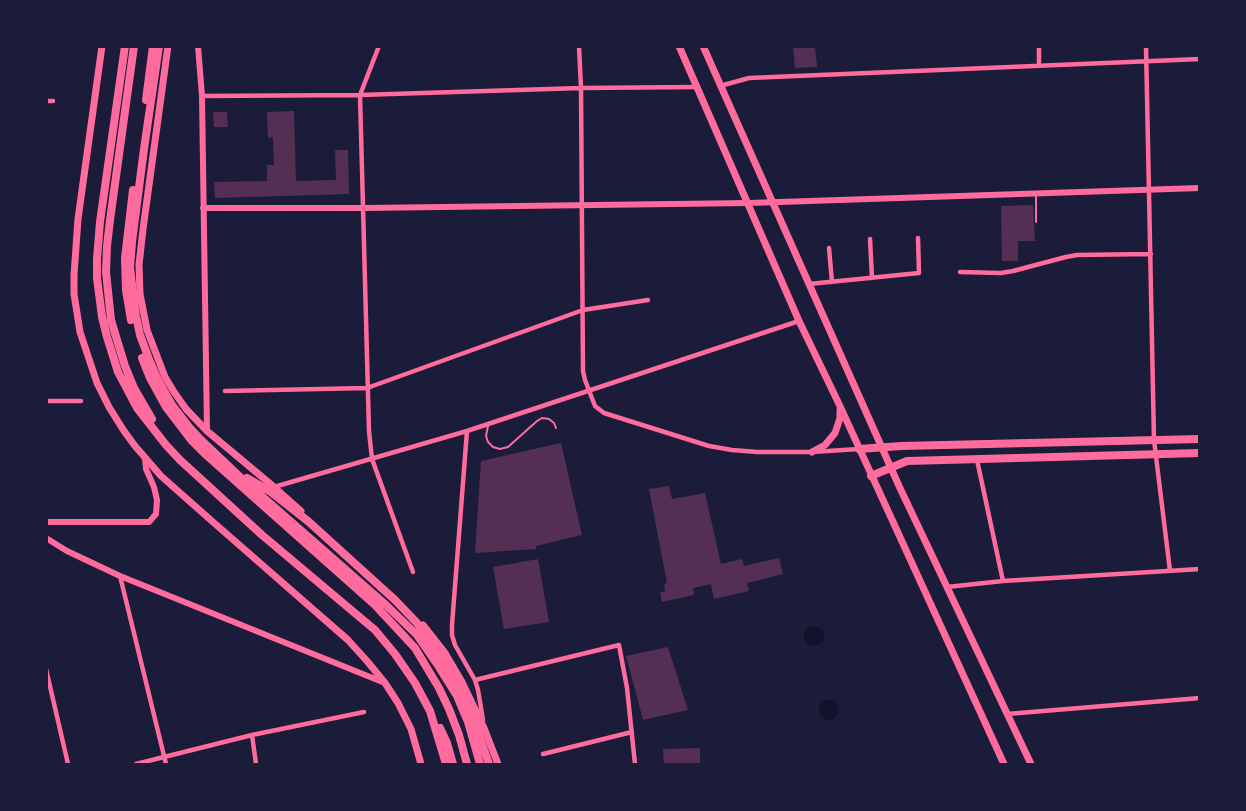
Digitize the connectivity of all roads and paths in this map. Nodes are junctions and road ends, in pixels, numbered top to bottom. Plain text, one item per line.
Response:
1 (102, 46) edge
2 (125, 46) edge
3 (134, 46) edge
4 (153, 46) edge
5 (159, 46) edge
6 (168, 46) edge
7 (198, 46) edge
8 (379, 46) edge
9 (579, 46) edge
10 (679, 46) edge
11 (703, 46) edge
12 (1039, 46) edge
13 (1146, 46) edge
14 (1200, 59) edge
15 (1146, 62) junction
16 (1039, 66) junction
17 (720, 86) junction
18 (696, 87) junction
19 (581, 88) junction
20 (360, 95) junction
21 (202, 96) junction
22 (46, 101) edge
23 (53, 101) dead end
24 (1200, 188) edge
25 (1150, 190) junction
26 (1036, 192) junction
27 (748, 203) junction
28 (773, 203) junction
29 (583, 205) junction
30 (203, 208) junction
31 (364, 208) junction
32 (1036, 222) dead end
33 (918, 238) dead end
34 (870, 239) dead end
35 (830, 248) dead end
36 (1151, 254) junction
37 (960, 272) dead end
38 (872, 278) junction
39 (832, 282) junction
40 (809, 284) junction
41 (648, 300) dead end
42 (583, 310) junction
43 (799, 321) junction
44 (367, 388) junction
45 (225, 391) dead end
46 (588, 392) junction
47 (46, 401) edge
48 (81, 401) dead end
49 (839, 404) junction
50 (489, 423) junction
51 (556, 428) dead end
52 (207, 431) junction
53 (467, 431) junction
54 (1200, 439) edge
55 (1154, 440) junction
56 (882, 447) junction
57 (858, 449) junction
58 (812, 452) junction
59 (1200, 453) edge
60 (1156, 455) junction
61 (145, 458) junction
62 (372, 459) junction
63 (977, 460) junction
64 (891, 467) junction
65 (226, 472) junction
66 (871, 476) junction
67 (274, 487) junction
68 (46, 522) edge
69 (46, 538) edge
70 (1200, 569) edge
71 (1170, 571) junction
72 (413, 572) dead end
73 (120, 576) junction
74 (1003, 581) junction
75 (948, 587) junction
76 (46, 669) edge
77 (475, 680) junction
78 (385, 683) junction
79 (1200, 698) edge
80 (364, 712) dead end
81 (1007, 714) junction
82 (484, 728) junction
83 (632, 732) junction
84 (252, 735) junction
85 (543, 754) dead end
86 (164, 758) junction
87 (68, 765) edge
88 (136, 765) edge
89 (166, 765) edge
90 (256, 765) edge
91 (421, 765) edge
92 (446, 765) edge
93 (453, 765) edge
94 (467, 765) edge
95 (480, 765) edge
96 (489, 765) edge
97 (498, 765) edge
98 (635, 765) edge
99 (1004, 765) edge
100 (1031, 765) edge

1 - 61 main road
2 - 92 highway
3 - 93 highway
4 - 65 highway
5 - 95 highway
6 - 52 main road
7 - 21 street
8 - 20 street
9 - 19 street
10 - 18 main road
11 - 17 main road
12 - 16 street
13 - 15 street
14 - 15 street
15 - 16 street
15 - 25 street
16 - 17 street
17 - 28 main road
18 - 19 street
18 - 27 main road
19 - 20 street
19 - 29 street
20 - 21 street
20 - 31 street
21 - 30 street
22 - 23 street
24 - 25 street
25 - 26 street
25 - 36 street
26 - 28 street
26 - 32 lane
27 - 28 street
27 - 29 street
27 - 43 main road
28 - 40 main road
29 - 31 street
29 - 42 street
30 - 31 street
30 - 52 street
31 - 44 street
33 - 38 street
34 - 38 street
35 - 39 street
36 - 37 street
36 - 55 street
38 - 39 street
39 - 40 street
40 - 56 main road
41 - 42 street
42 - 44 street
42 - 46 street
43 - 46 street
43 - 49 main road
44 - 45 street
44 - 62 street
46 - 50 street
46 - 58 street
47 - 48 street
49 - 57 main road
49 - 58 main road
50 - 51 lane
50 - 53 street
52 - 67 main road
53 - 62 street
53 - 77 street
54 - 55 main road
55 - 56 main road
55 - 60 street
56 - 57 main road
56 - 64 main road
57 - 58 street
57 - 66 main road
59 - 60 main road
60 - 63 main road
60 - 71 street
61 - 68 street
61 - 78 main road
62 - 67 street
62 - 72 street
63 - 64 main road
63 - 74 street
64 - 66 main road
64 - 75 main road
65 - 94 highway
65 - 96 highway
66 - 99 main road
67 - 82 main road
69 - 73 street
70 - 71 street
71 - 74 street
73 - 78 street
73 - 86 street
74 - 75 street
75 - 81 main road
76 - 87 street
77 - 82 street
77 - 83 street
78 - 91 main road
79 - 81 street
80 - 84 street
81 - 100 main road
82 - 97 main road
83 - 85 street
83 - 98 street
84 - 86 street
84 - 90 street
86 - 88 street
86 - 89 street

